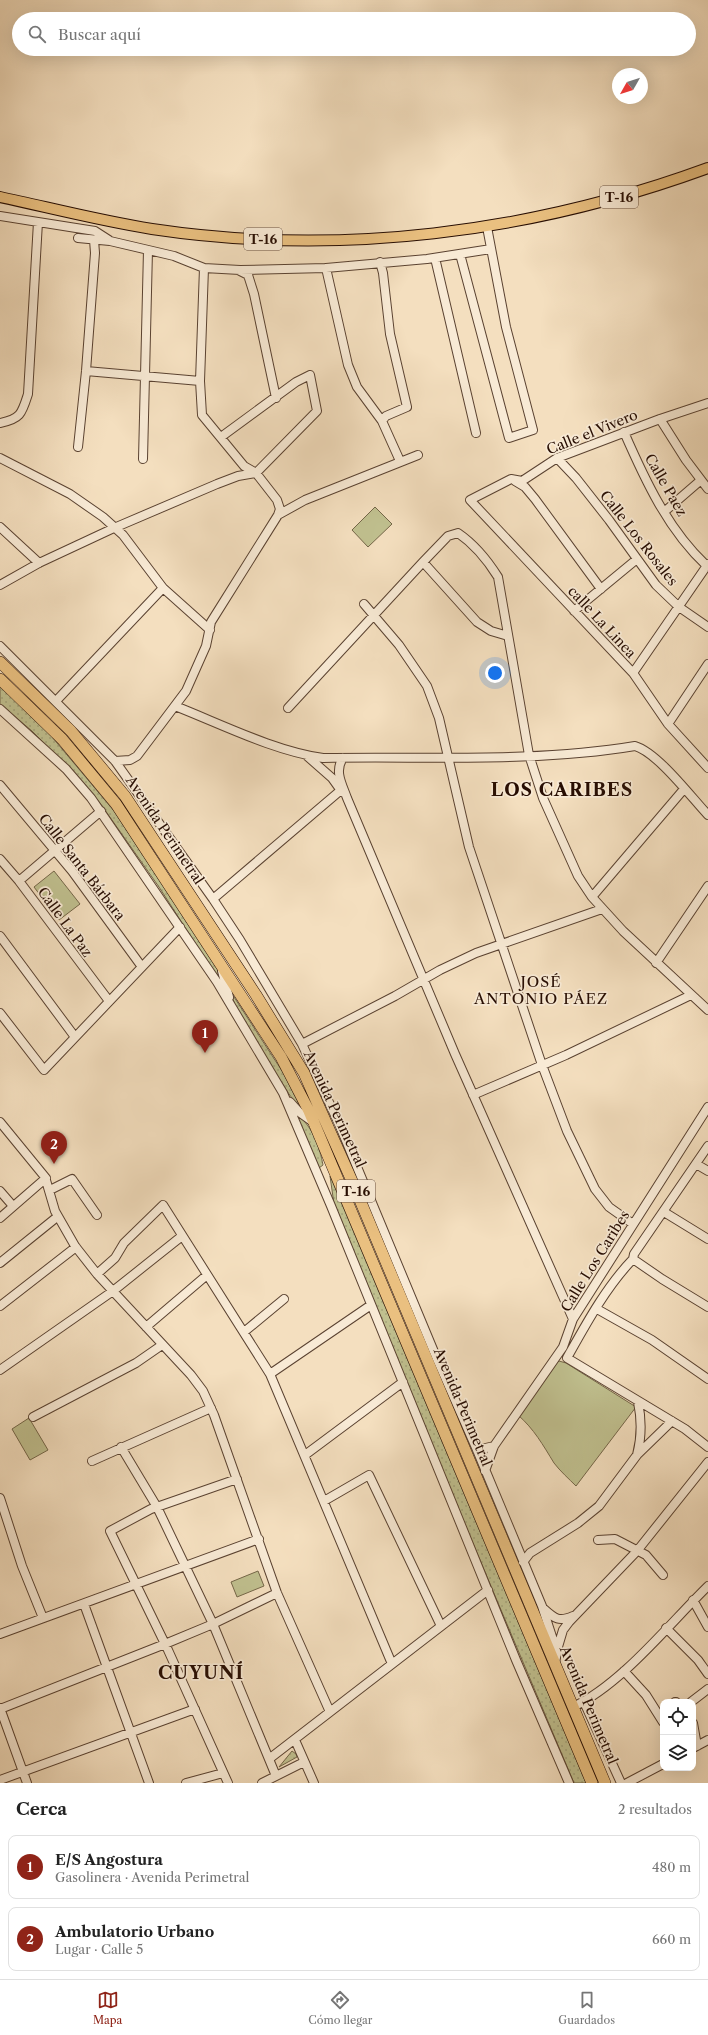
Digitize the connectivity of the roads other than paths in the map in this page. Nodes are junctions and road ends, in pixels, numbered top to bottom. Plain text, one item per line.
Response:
1 (708, 168) edge
2 (0, 197) edge
3 (0, 216) edge
4 (38, 222) junction
5 (488, 227) junction
6 (78, 238) dead end
7 (94, 240) junction
8 (110, 241) junction
9 (492, 249) junction
10 (148, 250) junction
11 (460, 254) junction
12 (435, 258) junction
13 (380, 262) junction
14 (204, 268) junction
15 (326, 268) junction
16 (240, 270) junction
17 (86, 372) junction
18 (144, 375) junction
19 (200, 381) junction
20 (276, 398) junction
21 (708, 403) edge
22 (660, 419) junction
23 (382, 422) junction
24 (0, 423) edge
25 (624, 432) junction
26 (476, 433) dead end
27 (221, 437) junction
28 (78, 447) dead end
29 (418, 455) dead end
30 (0, 458) edge
31 (557, 458) junction
32 (143, 460) dead end
33 (400, 461) junction
34 (256, 473) junction
35 (512, 479) junction
36 (701, 480) junction
37 (708, 489) edge
38 (470, 500) joint
39 (664, 512) junction
40 (278, 515) junction
41 (0, 527) edge
42 (114, 528) junction
43 (637, 559) junction
44 (423, 562) junction
45 (39, 563) junction
46 (708, 565) edge
47 (0, 585) edge
48 (163, 588) junction
49 (601, 589) junction
50 (364, 604) dead end
51 (679, 607) junction
52 (574, 611) junction
53 (374, 616) junction
54 (708, 627) edge
55 (210, 630) junction
56 (508, 636) junction
57 (0, 646) edge
58 (0, 662) edge
59 (708, 664) edge
60 (633, 673) junction
61 (0, 679) edge
62 (56, 701) junction
63 (175, 706) junction
64 (288, 708) dead end
65 (0, 709) edge
66 (668, 724) junction
67 (529, 755) junction
68 (306, 756) junction
69 (343, 758) junction
70 (449, 759) junction
71 (115, 761) junction
72 (708, 768) edge
73 (0, 785) edge
74 (684, 789) junction
75 (341, 790) junction
76 (347, 798) junction
77 (101, 812) junction
78 (708, 815) edge
79 (55, 850) junction
80 (0, 859) edge
81 (19, 881) junction
82 (708, 886) edge
83 (592, 897) junction
84 (213, 899) junction
85 (602, 909) junction
86 (180, 927) junction
87 (0, 936) edge
88 (501, 943) junction
89 (217, 958) junction
90 (656, 963) junction
91 (142, 966) junction
92 (424, 981) junction
93 (691, 995) junction
94 (109, 1001) junction
95 (233, 1009) junction
96 (708, 1010) edge
97 (0, 1013) edge
98 (75, 1037) junction
99 (302, 1044) junction
100 (542, 1065) junction
101 (283, 1093) junction
102 (473, 1095) junction
103 (708, 1107) edge
104 (0, 1122) edge
105 (313, 1122) junction
106 (708, 1146) edge
107 (696, 1164) junction
108 (708, 1171) edge
109 (46, 1178) junction
110 (50, 1190) junction
111 (0, 1191) edge
112 (13, 1206) junction
113 (664, 1212) junction
114 (98, 1215) dead end
115 (57, 1216) junction
116 (0, 1218) edge
117 (633, 1224) junction
118 (182, 1236) junction
119 (708, 1240) edge
120 (76, 1247) junction
121 (633, 1259) junction
122 (0, 1263) edge
123 (97, 1274) junction
124 (207, 1274) junction
125 (113, 1291) junction
126 (284, 1299) dead end
127 (371, 1305) junction
128 (0, 1306) edge
129 (708, 1307) edge
130 (597, 1308) junction
131 (573, 1319) junction
132 (146, 1327) junction
133 (244, 1332) junction
134 (162, 1345) junction
135 (0, 1370) edge
136 (270, 1374) junction
137 (708, 1379) edge
138 (403, 1382) junction
139 (638, 1402) junction
140 (211, 1408) junction
141 (33, 1417) dead end
142 (672, 1421) junction
143 (494, 1446) junction
144 (121, 1447) junction
145 (708, 1447) edge
146 (477, 1450) junction
147 (305, 1455) junction
148 (637, 1455) junction
149 (92, 1461) dead end
150 (708, 1462) edge
151 (485, 1471) junction
152 (237, 1479) junction
153 (0, 1498) edge
154 (324, 1501) junction
155 (157, 1507) junction
156 (259, 1539) junction
157 (598, 1540) dead end
158 (637, 1551) junction
159 (523, 1562) junction
160 (185, 1566) junction
161 (663, 1575) dead end
162 (135, 1584) junction
163 (708, 1586) edge
164 (488, 1590) junction
165 (277, 1593) junction
166 (693, 1600) junction
167 (84, 1604) junction
168 (542, 1606) junction
169 (708, 1609) edge
170 (700, 1614) junction
171 (578, 1615) junction
172 (43, 1618) junction
173 (213, 1624) junction
174 (441, 1626) junction
175 (708, 1627) edge
176 (666, 1628) junction
177 (0, 1634) edge
178 (165, 1644) junction
179 (556, 1657) junction
180 (392, 1664) junction
181 (107, 1666) junction
182 (624, 1671) junction
183 (708, 1674) edge
184 (708, 1689) edge
185 (695, 1699) edge
186 (584, 1702) junction
187 (573, 1707) junction
188 (0, 1708) edge
189 (660, 1708) edge
190 (195, 1709) junction
191 (330, 1712) junction
192 (131, 1732) junction
193 (294, 1740) junction
194 (708, 1740) edge
195 (696, 1746) edge
196 (269, 1759) junction
197 (304, 1762) junction
198 (660, 1766) edge
199 (23, 1772) junction
200 (223, 1773) junction
201 (276, 1776) junction
202 (0, 1780) edge
203 (27, 1783) edge
204 (149, 1783) edge
205 (186, 1783) edge
206 (228, 1783) edge
207 (262, 1783) edge
208 (314, 1783) edge
209 (569, 1783) edge
210 (592, 1783) edge
211 (605, 1783) edge
212 (621, 1783) edge
213 (627, 1783) edge

1 - 5 main road, T-16
2 - 5 main road, T-16
3 - 4 street
4 - 8 street
4 - 24 street
5 - 9 street
6 - 7 street
7 - 8 street
7 - 17 street
8 - 10 street
9 - 11 street
9 - 11 street
10 - 14 street
10 - 18 street
11 - 12 street
12 - 13 street
12 - 26 street
13 - 15 street
13 - 23 street
14 - 16 street
14 - 19 street
15 - 16 street
15 - 23 street
16 - 20 street
17 - 18 street
17 - 28 street
18 - 19 street
18 - 32 street
19 - 27 street
20 - 27 street
20 - 34 street
21 - 22 street, Calle el Vivero
22 - 25 street, Calle el Vivero
22 - 36 street
23 - 33 street
25 - 31 street, Calle el Vivero
25 - 39 street, Calle Paez
27 - 34 street
29 - 33 street
30 - 42 street
31 - 35 street, Calle el Vivero
31 - 43 street, Calle Los Rosales
33 - 40 street
34 - 40 street
34 - 42 street
35 - 38 street, Calle el Vivero
35 - 49 street
36 - 37 street
36 - 39 street
38 - 52 street, calle La Linea
39 - 46 street, Calle Paez
40 - 55 street
41 - 45 street
42 - 45 street
42 - 48 street
43 - 49 street
43 - 51 street, Calle Los Rosales
44 - 53 street
44 - 56 street
44 - 56 street
45 - 47 street
46 - 51 street
48 - 55 street
48 - 62 street
49 - 52 street
50 - 53 street
51 - 54 street, Calle Los Rosales
51 - 60 street
52 - 60 street, calle La Linea
53 - 64 street
53 - 70 street
55 - 63 street
56 - 67 street
57 - 62 street
58 - 179 highway, Avenida Perimetral / T-16
59 - 66 street
60 - 66 street, calle La Linea
61 - 89 highway, Avenida Perimetral / T-16
62 - 71 street
63 - 68 street
63 - 71 street
65 - 77 street
66 - 72 street, calle La Linea
67 - 70 street
67 - 74 street
67 - 83 street
68 - 69 street
68 - 75 street
69 - 70 street
69 - 76 street
70 - 88 street
71 - 84 street
73 - 79 street, Calle Santa Bárbara
74 - 78 street
74 - 83 street
75 - 76 street
75 - 84 street
76 - 92 street
77 - 79 street
77 - 86 street
79 - 81 street
79 - 91 street, Calle Santa Bárbara
80 - 81 street, Calle La Paz
81 - 94 street, Calle La Paz
82 - 90 street
83 - 85 street
84 - 99 street
85 - 88 street
85 - 90 street
86 - 91 street
86 - 95 street
87 - 98 street
88 - 92 street
88 - 100 street
89 - 95 street
89 - 105 highway, Avenida Perimetral / T-16
90 - 93 street
91 - 94 street
92 - 99 street
92 - 102 street
93 - 96 street
93 - 100 street
94 - 98 street
95 - 101 street
97 - 98 street
99 - 146 street
100 - 102 street
100 - 117 street
101 - 105 street
101 - 127 street
102 - 131 street
103 - 117 street, Calle Los Caribes
104 - 109 street
105 - 210 highway, Avenida Perimetral / T-16
106 - 107 street
107 - 108 street
107 - 113 street
109 - 110 street
109 - 112 street
110 - 114 street
110 - 115 street
111 - 112 street
112 - 116 street
113 - 119 street
113 - 121 street
115 - 120 street
115 - 122 street
117 - 131 street, Calle Los Caribes
118 - 123 street
118 - 124 street
118 - 125 street
120 - 123 street
120 - 128 street
121 - 129 street
121 - 130 street
123 - 125 street
124 - 132 street
124 - 133 street
125 - 132 street
125 - 135 street
126 - 133 street
127 - 136 street
127 - 138 street
130 - 137 street
130 - 139 street
131 - 143 street, Calle Los Caribes
132 - 134 street
133 - 136 street
134 - 140 street
134 - 141 street
136 - 147 street
138 - 147 street
138 - 164 street
139 - 142 street
139 - 148 street
140 - 144 street
140 - 152 street
142 - 145 street
142 - 148 street
143 - 146 street
143 - 151 street, Calle Los Caribes
144 - 149 street
144 - 155 street
146 - 151 street
147 - 154 street
148 - 159 street
150 - 158 street
151 - 159 street
152 - 155 street
152 - 156 street
153 - 172 street
154 - 174 street
154 - 180 street
155 - 160 street
155 - 162 street
156 - 160 street
156 - 165 street
157 - 158 street
158 - 161 street
158 - 171 street
159 - 168 street
160 - 162 street
160 - 173 street
162 - 167 street
162 - 178 street
163 - 166 street
164 - 174 street
164 - 209 street
165 - 173 street
165 - 191 street
166 - 170 street
166 - 176 street
167 - 172 street
167 - 181 street
168 - 171 street
168 - 179 street
169 - 170 street
170 - 175 street
171 - 179 street
172 - 177 street
173 - 178 street
173 - 196 street
174 - 180 street
176 - 182 street
176 - 183 street
178 - 181 street
178 - 190 street
179 - 187 highway, Avenida Perimetral / T-16
180 - 191 street
181 - 188 street
181 - 192 street
182 - 186 street
182 - 189 street
184 - 185 street
186 - 187 street
186 - 212 street
187 - 211 highway, Avenida Perimetral / T-16
188 - 199 street
190 - 192 street
190 - 200 street
191 - 193 street
192 - 199 street
192 - 204 street
193 - 196 street
193 - 197 street
194 - 195 street
196 - 201 street
197 - 201 street
197 - 208 street
198 - 213 street
199 - 202 street
199 - 203 street
200 - 205 street
200 - 206 street
201 - 207 street

